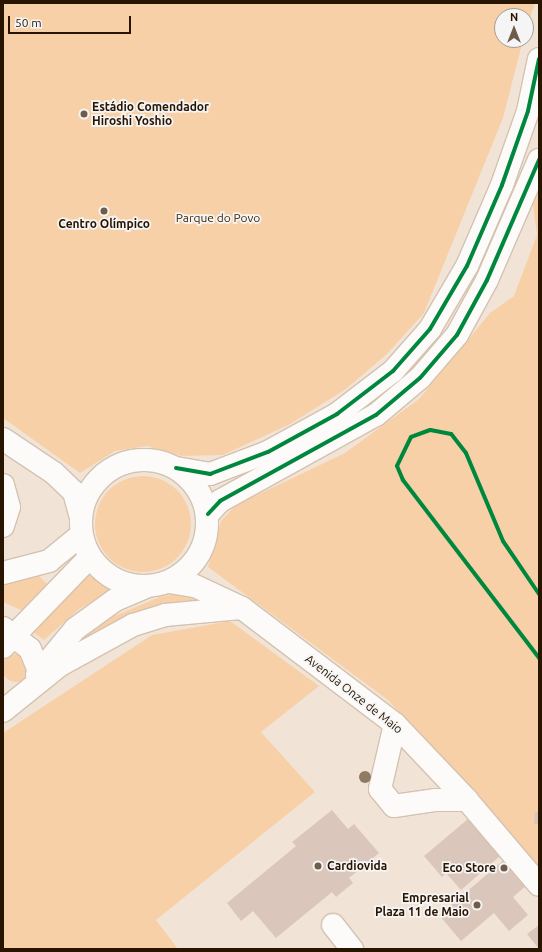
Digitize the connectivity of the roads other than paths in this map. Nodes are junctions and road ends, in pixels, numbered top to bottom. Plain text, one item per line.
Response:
1 (539, 59) edge
2 (539, 160) edge
3 (3, 439) edge
4 (176, 468) junction
5 (3, 485) edge
6 (208, 514) junction
7 (81, 524) junction
8 (3, 526) edge
9 (90, 557) junction
10 (3, 573) edge
11 (169, 582) junction
12 (145, 587) junction
13 (242, 608) junction
14 (6, 637) edge
15 (19, 692) edge
16 (395, 724) junction
17 (467, 800) junction
18 (539, 885) edge
19 (333, 925) dead end
20 (352, 949) edge

1 - 4 street
2 - 6 street
3 - 7 street
4 - 6 street
4 - 7 street
5 - 8 street
6 - 11 street
7 - 9 street
7 - 10 street
9 - 12 street
9 - 14 street
11 - 12 street
11 - 13 street, Avenida Onze de Maio
12 - 15 street
13 - 15 street
13 - 16 street, Avenida Onze de Maio
14 - 15 street
16 - 17 street, Avenida Onze de Maio
16 - 17 street
17 - 18 street, Avenida Onze de Maio
19 - 20 street

